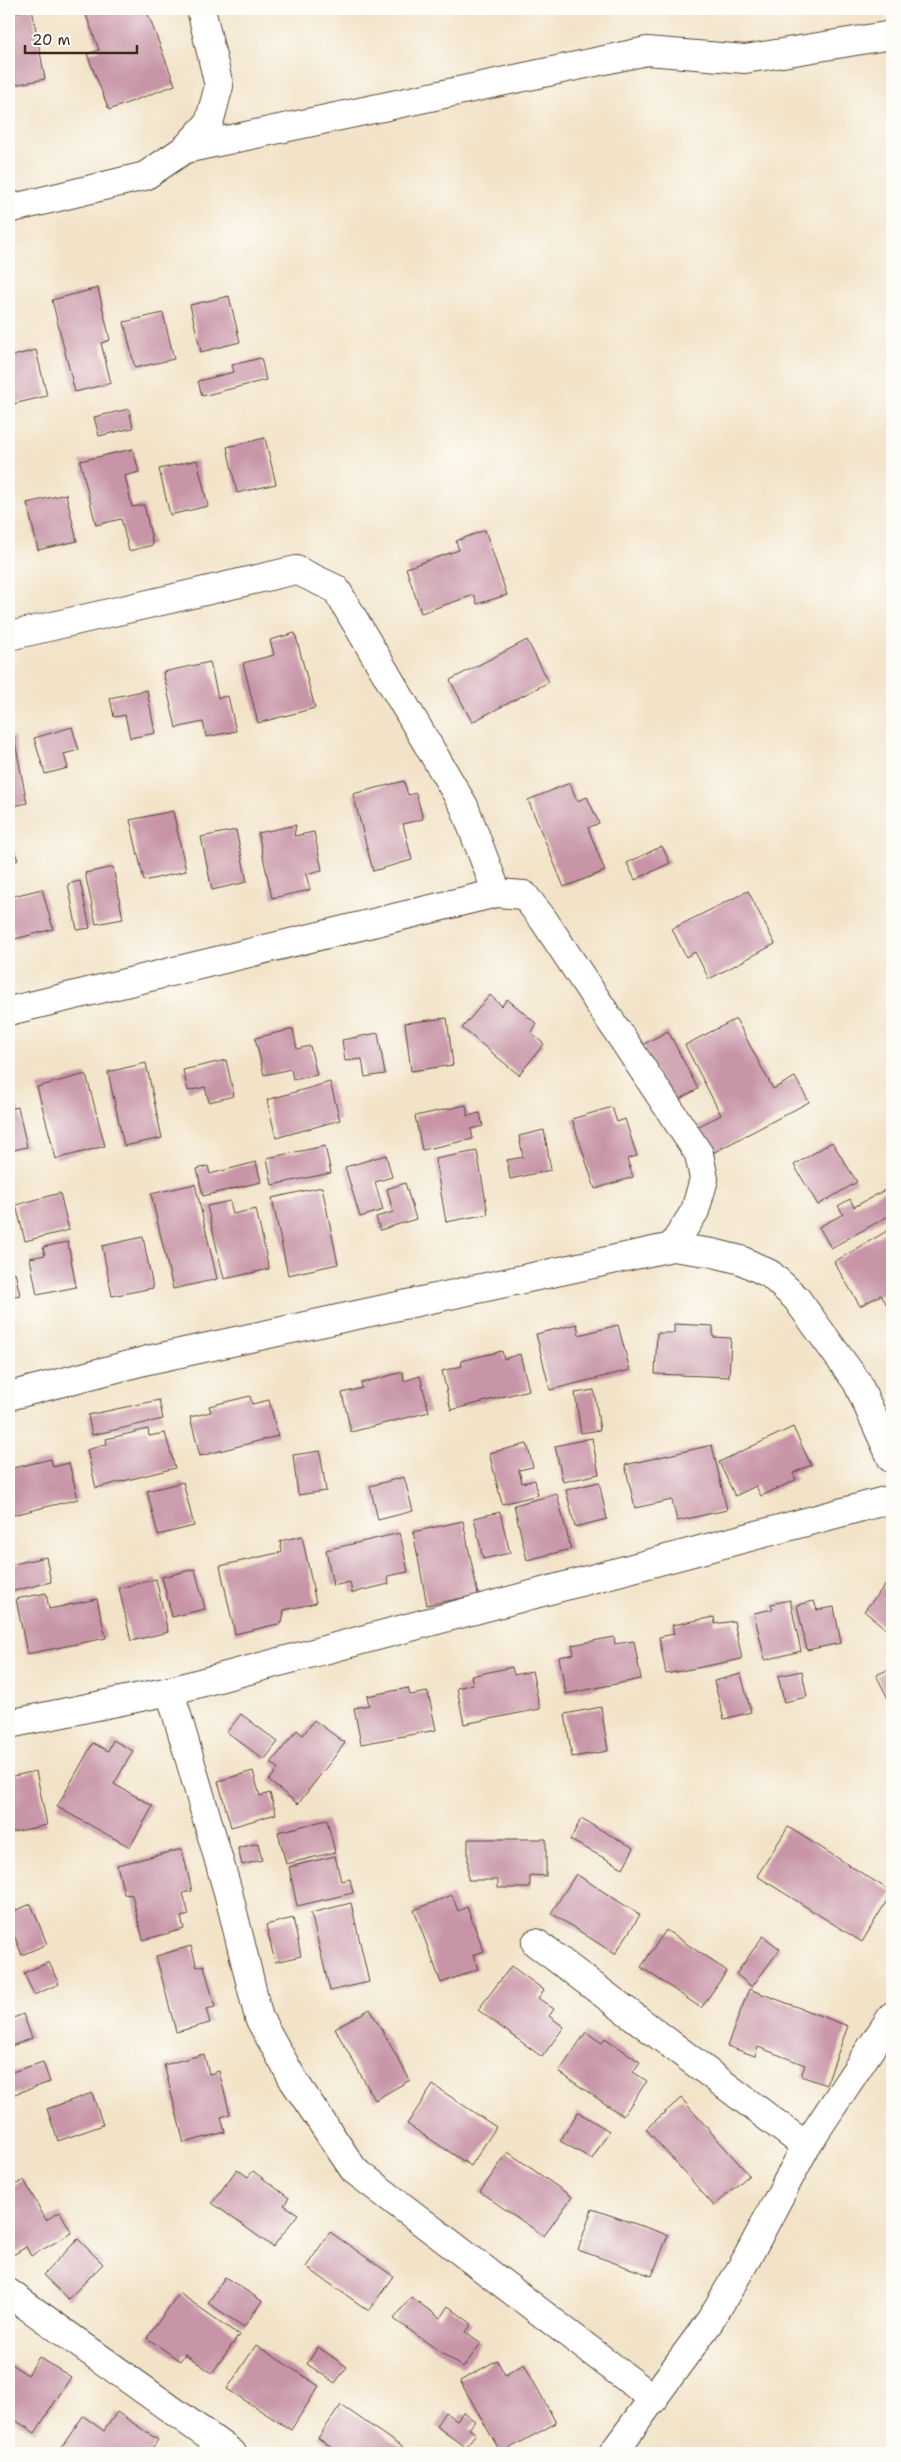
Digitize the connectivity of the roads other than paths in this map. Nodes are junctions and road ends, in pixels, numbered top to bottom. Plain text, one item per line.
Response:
1 (201, 9) edge
2 (892, 35) edge
3 (185, 149) junction
4 (9, 209) edge
5 (9, 636) edge
6 (497, 893) junction
7 (9, 1011) edge
8 (672, 1247) junction
9 (9, 1396) edge
10 (892, 1459) edge
11 (892, 1499) edge
12 (170, 1691) junction
13 (9, 1724) edge
14 (536, 1943) dead end
15 (892, 2016) edge
16 (806, 2146) junction
17 (9, 2293) edge
18 (654, 2399) junction
19 (232, 2453) edge
20 (613, 2453) edge

1 - 3 street
2 - 3 street
3 - 4 street
5 - 6 street
6 - 7 street
6 - 8 street
8 - 9 street
8 - 10 street
11 - 12 street
12 - 13 street
12 - 18 street
14 - 16 street
15 - 16 street
16 - 18 street
17 - 19 street
18 - 20 street

